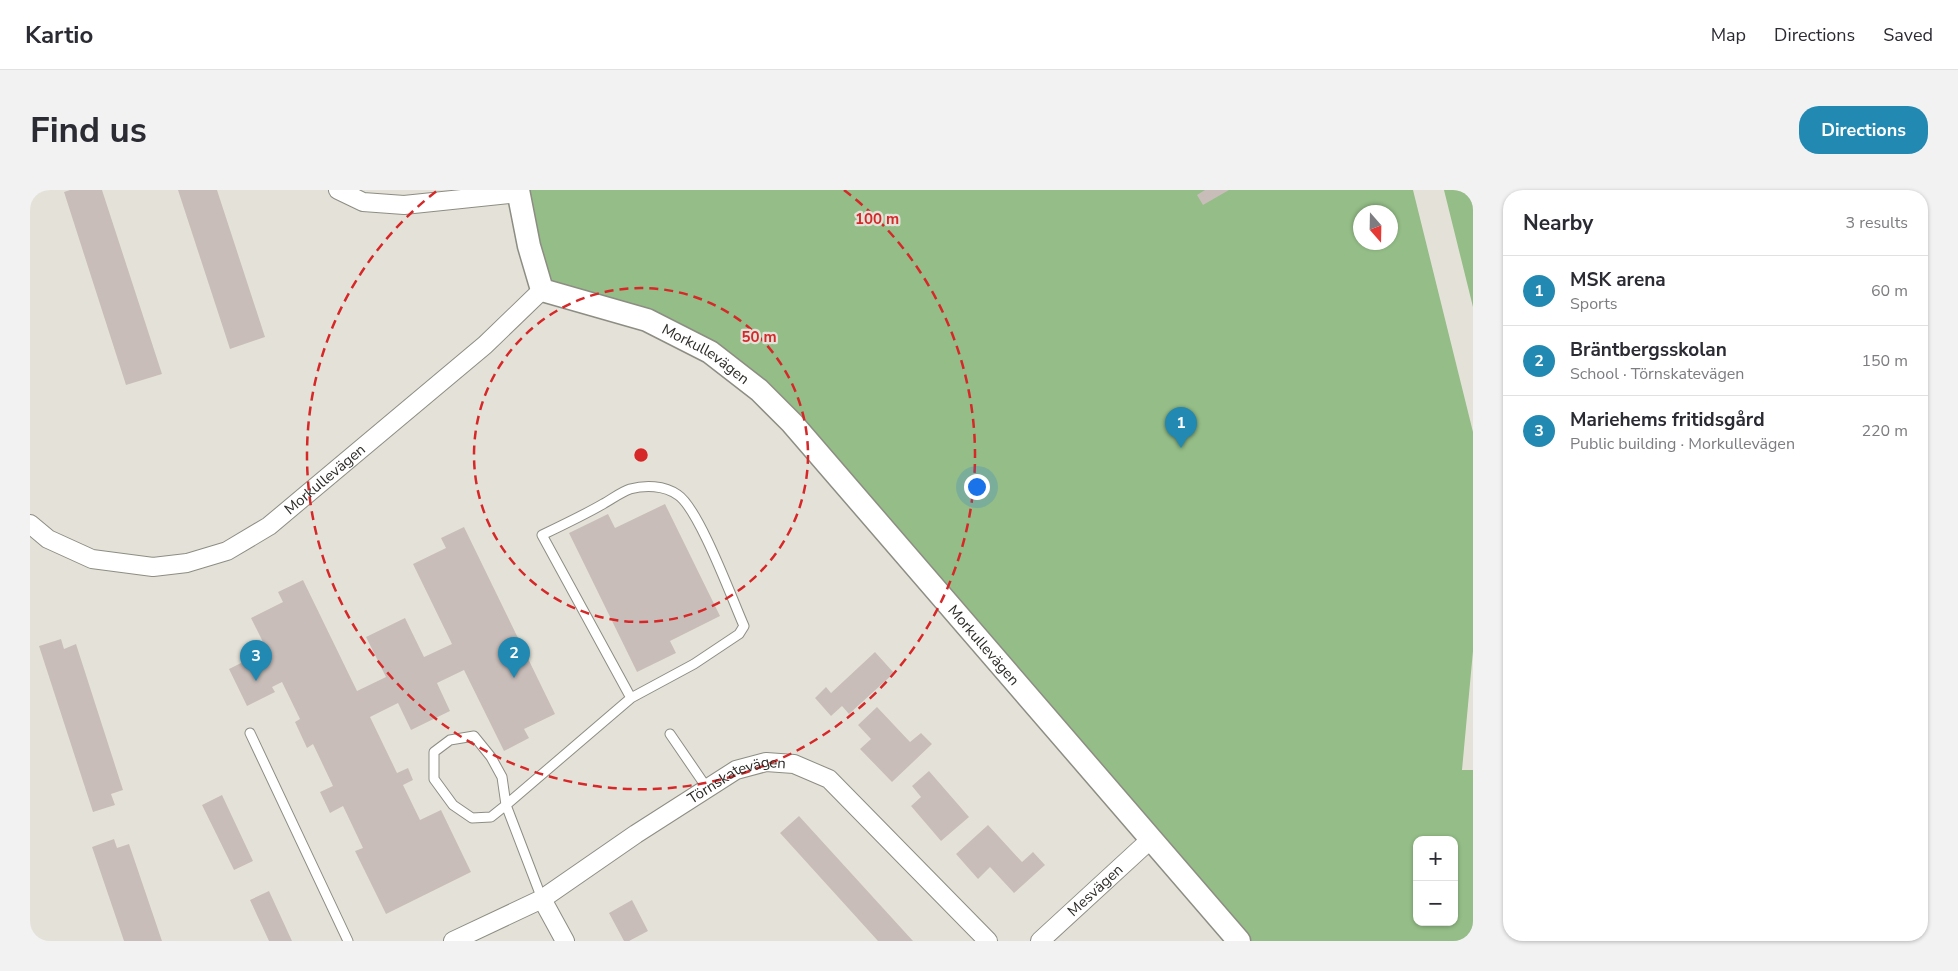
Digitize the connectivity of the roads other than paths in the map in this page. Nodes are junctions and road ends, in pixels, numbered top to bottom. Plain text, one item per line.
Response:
1 (338, 190) edge
2 (519, 192) edge
3 (384, 197) edge
4 (542, 290) junction
5 (30, 524) edge
6 (631, 698) junction
7 (250, 733) dead end
8 (670, 734) dead end
9 (707, 788) junction
10 (506, 805) junction
11 (1151, 838) junction
12 (542, 899) junction
13 (348, 941) edge
14 (453, 941) edge
15 (565, 941) edge
16 (988, 941) edge
17 (1040, 941) edge
18 (1239, 941) edge

1 - 3 street
2 - 3 street
2 - 4 street
4 - 5 street, Morkullevägen
4 - 11 street, Morkullevägen
6 - 6 lane
6 - 10 lane
7 - 13 lane
8 - 9 lane
9 - 12 street, Törnskatevägen
9 - 16 street, Törnskatevägen
10 - 10 lane
10 - 12 lane
11 - 17 street, Mesvägen
11 - 18 street, Morkullevägen
12 - 14 street, Törnskatevägen
12 - 15 street

